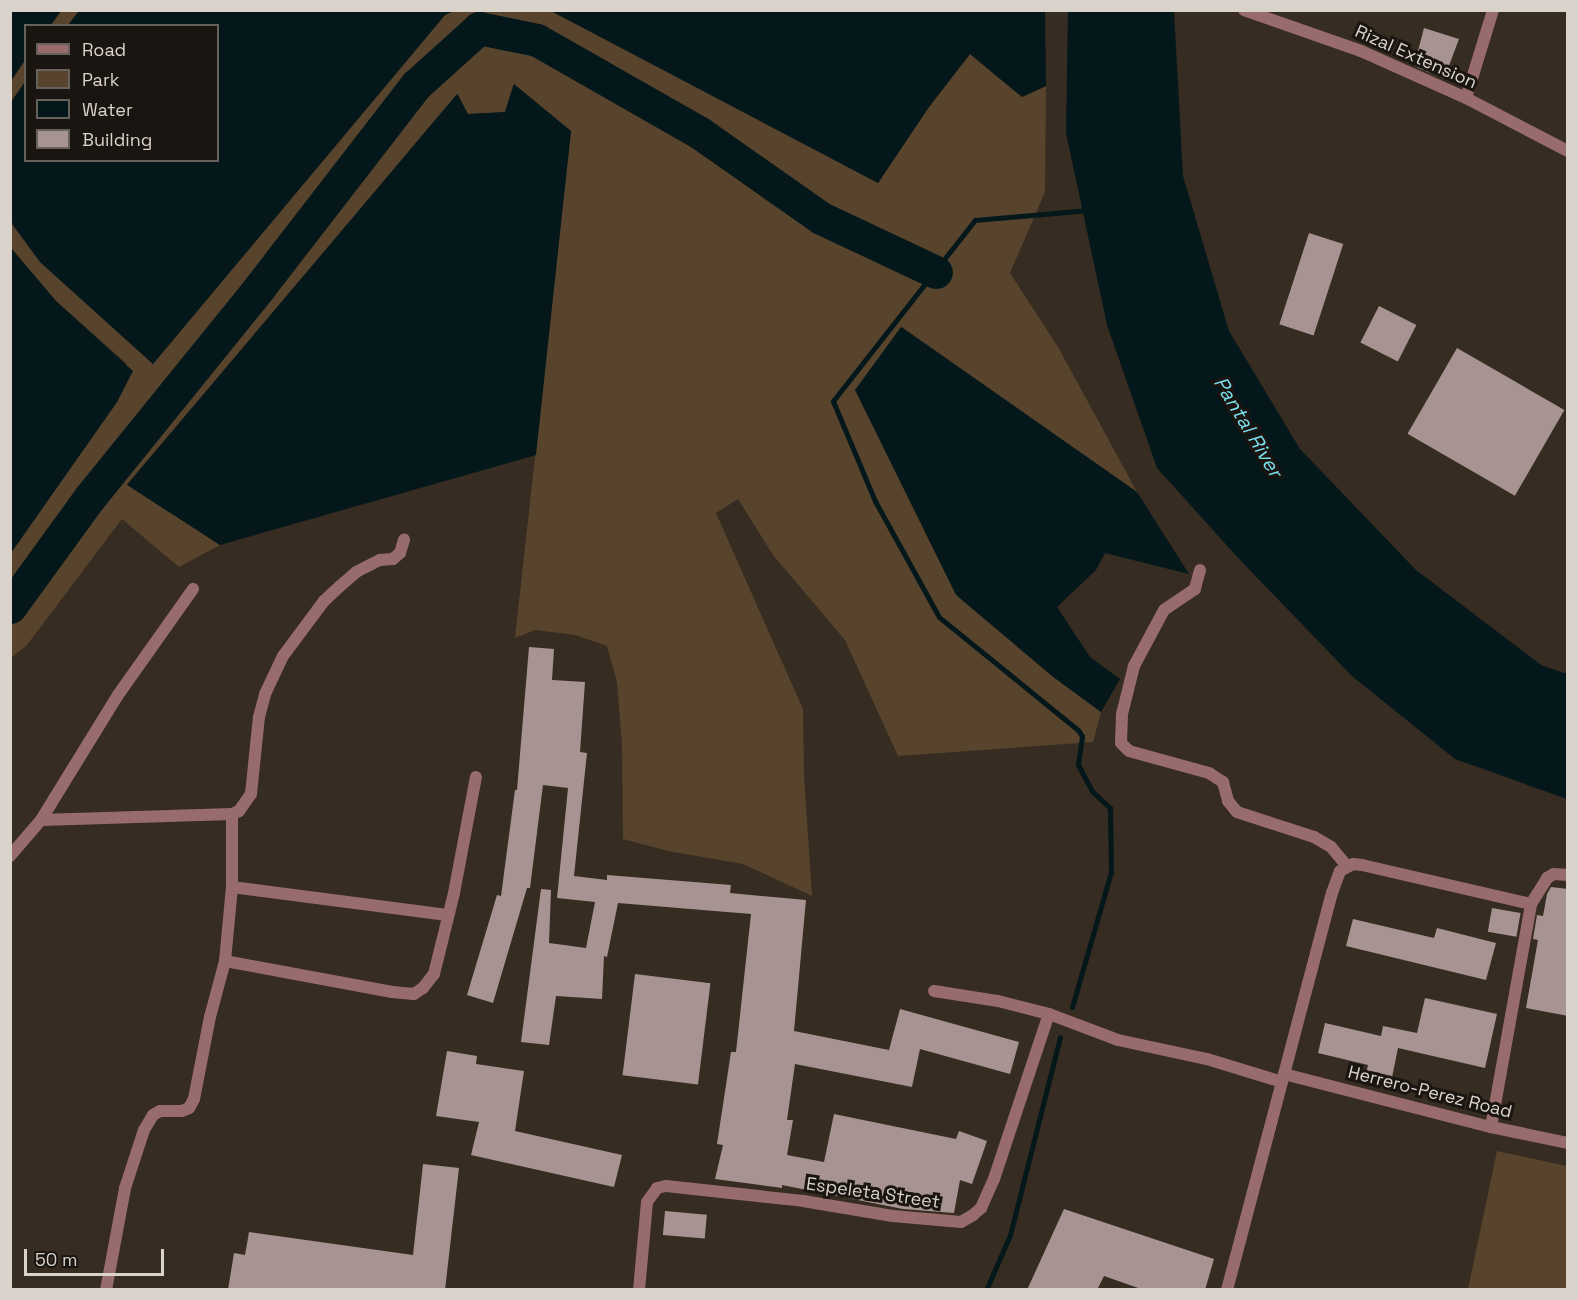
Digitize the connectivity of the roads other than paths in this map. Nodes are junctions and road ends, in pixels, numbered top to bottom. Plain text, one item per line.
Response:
1 (1244, 10) edge
2 (1493, 10) edge
3 (1466, 98) junction
4 (1568, 151) edge
5 (404, 540) dead end
6 (1200, 570) dead end
7 (193, 589) dead end
8 (477, 777) dead end
9 (232, 814) junction
10 (41, 820) junction
11 (10, 856) edge
12 (1347, 866) junction
13 (1568, 875) edge
14 (232, 887) junction
15 (1531, 904) junction
16 (447, 915) junction
17 (225, 961) junction
18 (934, 991) dead end
19 (1049, 1014) junction
20 (1283, 1078) junction
21 (1491, 1127) junction
22 (1568, 1143) edge
23 (106, 1290) edge
24 (639, 1290) edge
25 (1227, 1290) edge

1 - 3 street, Rizal Extension
2 - 3 street
3 - 4 street, Rizal Extension
5 - 9 street
6 - 12 street
7 - 10 street
8 - 16 street
9 - 10 street
9 - 14 street
10 - 11 street
12 - 15 street
12 - 20 street
13 - 15 street
14 - 16 street
14 - 17 street
15 - 21 street
16 - 17 street
17 - 23 street
18 - 19 street, Herrero-Perez Road
19 - 20 street, Herrero-Perez Road
19 - 24 street, Espeleta Street
20 - 21 street, Herrero-Perez Road
20 - 25 street
21 - 22 street, Herrero-Perez Road

